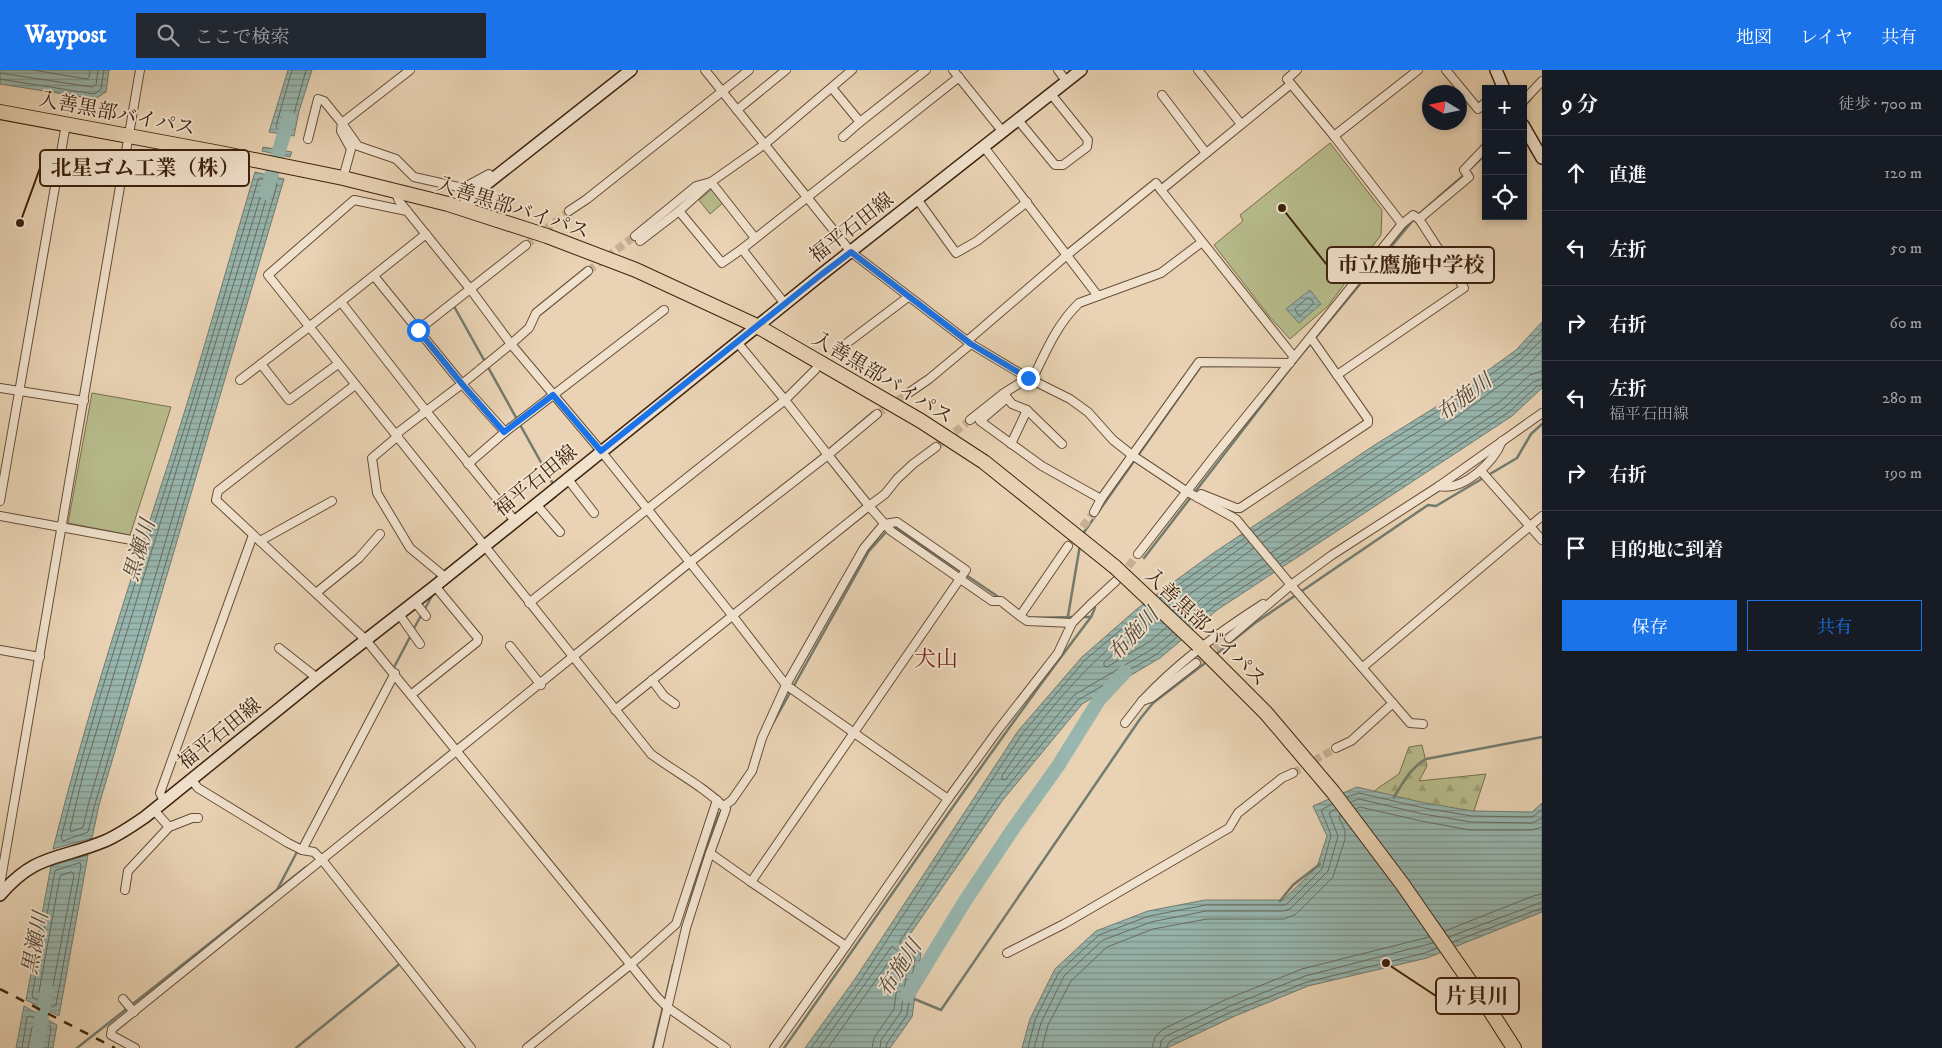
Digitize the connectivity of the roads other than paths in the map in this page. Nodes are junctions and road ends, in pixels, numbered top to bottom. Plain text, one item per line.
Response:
1 (140, 70) edge
2 (410, 70) edge
3 (632, 70) edge
4 (705, 70) edge
5 (749, 70) edge
6 (786, 70) edge
7 (851, 70) edge
8 (926, 70) edge
9 (953, 70) edge
10 (1058, 70) edge
11 (1081, 70) edge
12 (1198, 70) edge
13 (1297, 70) edge
14 (1418, 70) edge
15 (1446, 70) edge
16 (1496, 70) edge
17 (959, 77) junction
18 (1542, 80) edge
19 (1066, 82) junction
20 (1291, 84) junction
21 (1502, 85) edge
22 (832, 88) junction
23 (722, 91) junction
24 (1051, 94) junction
25 (1162, 95) dead end
26 (1527, 97) edge
27 (1482, 106) edge
28 (737, 110) junction
29 (0, 112) edge
30 (1018, 120) junction
31 (860, 122) junction
32 (66, 124) junction
33 (342, 124) junction
34 (1241, 124) junction
35 (1526, 130) edge
36 (1003, 132) junction
37 (128, 135) junction
38 (1334, 136) junction
39 (843, 137) dead end
40 (308, 139) dead end
41 (764, 144) junction
42 (984, 147) junction
43 (1482, 151) edge
44 (1206, 153) junction
45 (1542, 158) edge
46 (343, 178) junction
47 (494, 178) junction
48 (711, 182) junction
49 (1160, 190) junction
50 (395, 191) junction
51 (806, 197) junction
52 (917, 200) junction
53 (1026, 202) junction
54 (461, 208) junction
55 (407, 211) junction
56 (569, 211) tunnel mouth
57 (679, 211) junction
58 (1419, 219) junction
59 (1402, 224) junction
60 (426, 234) junction
61 (755, 238) junction
62 (1202, 242) junction
63 (526, 245) tunnel mouth
64 (742, 249) junction
65 (851, 252) junction
66 (1067, 255) junction
67 (588, 271) tunnel mouth
68 (374, 276) junction
69 (470, 290) junction
70 (1098, 296) junction
71 (908, 297) junction
72 (342, 302) junction
73 (785, 304) junction
74 (664, 310) dead end
75 (757, 326) junction
76 (310, 327) junction
77 (418, 330) junction
78 (1311, 338) junction
79 (737, 342) junction
80 (969, 342) junction
81 (511, 344) junction
82 (847, 344) tunnel mouth
83 (1292, 360) junction
84 (261, 364) junction
85 (338, 364) junction
86 (815, 370) tunnel mouth
87 (1337, 375) junction
88 (1030, 379) junction
89 (240, 380) dead end
90 (462, 384) junction
91 (355, 385) junction
92 (0, 388) edge
93 (20, 391) junction
94 (910, 392) tunnel mouth
95 (553, 395) junction
96 (1006, 396) junction
97 (785, 400) junction
98 (84, 401) junction
99 (1027, 410) junction
100 (426, 411) junction
101 (1542, 413) edge
102 (877, 414) tunnel mouth
103 (970, 420) tunnel mouth
104 (504, 432) junction
105 (397, 435) junction
106 (1502, 441) junction
107 (1011, 444) junction
108 (1062, 444) dead end
109 (936, 447) tunnel mouth
110 (601, 451) junction
111 (828, 455) junction
112 (1132, 455) junction
113 (468, 464) junction
114 (1481, 471) junction
115 (567, 478) junction
116 (1439, 486) junction
117 (1186, 491) junction
118 (1198, 498) junction
119 (1101, 499) junction
120 (0, 501) edge
121 (332, 501) dead end
122 (536, 504) junction
123 (870, 506) junction
124 (647, 510) junction
125 (1094, 512) tunnel mouth
126 (594, 513) dead end
127 (0, 516) edge
128 (1542, 516) edge
129 (515, 521) junction
130 (884, 524) junction
131 (1530, 526) junction
132 (62, 527) junction
133 (560, 532) dead end
134 (380, 534) dead end
135 (253, 535) junction
136 (1542, 540) edge
137 (137, 541) dead end
138 (260, 541) junction
139 (484, 546) junction
140 (1068, 546) tunnel mouth
141 (1138, 554) tunnel mouth
142 (689, 563) junction
143 (1116, 574) junction
144 (445, 577) junction
145 (961, 580) junction
146 (1288, 583) junction
147 (435, 586) junction
148 (316, 593) junction
149 (415, 602) junction
150 (530, 603) junction
151 (399, 614) junction
152 (732, 615) junction
153 (426, 616) dead end
154 (1020, 616) junction
155 (1072, 624) junction
156 (1229, 638) tunnel mouth
157 (366, 640) junction
158 (420, 644) dead end
159 (510, 646) dead end
160 (1200, 646) junction
161 (279, 648) dead end
162 (0, 650) edge
163 (40, 657) junction
164 (574, 658) junction
165 (1196, 663) tunnel mouth
166 (1363, 667) junction
167 (394, 673) junction
168 (317, 678) junction
169 (652, 680) junction
170 (541, 685) junction
171 (786, 685) junction
172 (412, 694) junction
173 (1142, 701) junction
174 (1393, 703) junction
175 (675, 704) dead end
176 (615, 710) junction
177 (1126, 724) dead end
178 (1423, 724) dead end
179 (854, 732) junction
180 (1336, 748) tunnel mouth
181 (457, 752) junction
182 (1292, 773) tunnel mouth
183 (191, 779) junction
184 (948, 799) junction
185 (717, 800) junction
186 (164, 801) junction
187 (724, 806) junction
188 (154, 810) junction
189 (198, 818) dead end
190 (169, 827) junction
191 (302, 850) junction
192 (710, 853) junction
193 (323, 860) junction
194 (751, 882) junction
195 (1, 889) edge
196 (126, 890) dead end
197 (846, 946) junction
198 (1007, 953) dead end
199 (630, 965) junction
200 (123, 998) dead end
201 (668, 1007) junction
202 (134, 1012) junction
203 (135, 1048) edge
204 (471, 1048) edge
205 (527, 1048) edge
206 (658, 1048) edge
207 (726, 1048) edge
208 (774, 1048) edge
209 (1514, 1048) edge

1 - 37 street
2 - 33 street
3 - 47 main road
4 - 23 street
5 - 23 street
6 - 28 street
7 - 22 street
8 - 31 street
9 - 17 street
10 - 19 street
11 - 19 main road, 福平石田線
12 - 34 street
13 - 20 street
14 - 38 street
15 - 27 street
16 - 21 main road
17 - 36 street
17 - 51 street
18 - 26 street
19 - 24 main road, 福平石田線
20 - 34 street
20 - 38 street
22 - 31 street
22 - 41 street
23 - 28 street
23 - 56 street
24 - 30 main road, 福平石田線
24 - 30 street
25 - 44 street
28 - 41 street
29 - 32 highway, 入善黒部バイパス
30 - 36 main road, 福平石田線
31 - 39 street
32 - 37 highway, 入善黒部バイパス
32 - 93 street
33 - 40 street
33 - 46 street
33 - 47 street
34 - 44 street
35 - 45 main road
36 - 42 main road, 福平石田線
37 - 46 highway, 入善黒部バイパス
37 - 98 street
38 - 59 street
41 - 48 street
41 - 51 street
42 - 52 main road, 福平石田線
42 - 53 street
43 - 58 street
44 - 49 street
46 - 50 highway, 入善黒部バイパス
47 - 54 main road
48 - 57 street
48 - 57 street
48 - 61 street
49 - 62 street
49 - 66 street
50 - 54 highway, 入善黒部バイパス
50 - 55 street
51 - 61 street
51 - 65 street
52 - 53 street
52 - 65 main road, 福平石田線
53 - 66 street
54 - 75 highway, 入善黒部バイパス
55 - 60 street
55 - 76 street
57 - 64 street
58 - 59 street
58 - 87 street
59 - 78 street
60 - 68 street
60 - 69 street
61 - 64 street
62 - 70 street
62 - 83 street
63 - 69 street
64 - 73 street
65 - 71 street
65 - 73 main road, 福平石田線
66 - 70 street
66 - 80 street
67 - 81 street
68 - 72 street
68 - 77 street
69 - 77 street
69 - 81 street
70 - 88 street
71 - 80 street
71 - 82 street
72 - 76 street
72 - 100 street
73 - 75 main road, 福平石田線
74 - 95 street
75 - 79 main road, 福平石田線
75 - 143 highway, 入善黒部バイパス
76 - 84 street
76 - 85 street
77 - 90 street
78 - 83 street
78 - 87 street
79 - 97 street
79 - 110 main road, 福平石田線
80 - 88 street
80 - 94 street
81 - 90 street
81 - 95 street
83 - 112 street
83 - 117 street
84 - 85 street
84 - 89 street
85 - 91 street
86 - 97 street
87 - 118 street
88 - 96 street
88 - 112 street
90 - 100 street
90 - 104 street
91 - 105 street
91 - 135 street
92 - 93 street
93 - 98 street
93 - 120 street
95 - 104 street
95 - 110 street
96 - 99 street
96 - 103 street
96 - 107 street
97 - 111 street
97 - 124 street
98 - 132 street
99 - 107 street
99 - 108 street
100 - 105 street
100 - 113 street
101 - 106 street
102 - 111 street
104 - 113 street
105 - 139 street
105 - 144 street
106 - 114 street
106 - 116 street
107 - 119 street
109 - 123 street
110 - 115 main road, 福平石田線
110 - 124 street
111 - 123 street
111 - 142 street
112 - 117 street
112 - 119 street
113 - 129 street
114 - 116 street
114 - 131 street
115 - 122 main road, 福平石田線
115 - 126 street
116 - 146 street
117 - 118 street
117 - 141 street
118 - 146 street
119 - 125 street
121 - 138 street
122 - 129 main road, 福平石田線
122 - 133 street
123 - 130 street
123 - 152 street
124 - 142 street
124 - 150 street
127 - 132 street
128 - 131 street
129 - 139 main road, 福平石田線
130 - 145 street
130 - 171 street
131 - 136 street
131 - 166 street
132 - 137 street
132 - 163 street
134 - 148 street
135 - 138 street
135 - 186 street
138 - 148 street
139 - 144 main road, 福平石田線
139 - 150 street
140 - 154 street
142 - 152 street
142 - 164 street
143 - 155 street
143 - 160 highway, 入善黒部バイパス, bridge
144 - 147 main road, 福平石田線
145 - 154 street
145 - 179 street
146 - 156 street
146 - 160 street
146 - 166 street
147 - 149 main road, 福平石田線
147 - 172 street
148 - 157 street
149 - 151 main road, 福平石田線
149 - 153 street
150 - 164 street
151 - 157 main road, 福平石田線
151 - 158 street
152 - 169 street
152 - 171 street
154 - 155 street
155 - 184 street
157 - 167 street
157 - 168 main road, 福平石田線
159 - 170 street
160 - 173 street
160 - 209 highway, 入善黒部バイパス
161 - 168 street
162 - 163 street
163 - 195 street
164 - 170 street
164 - 176 street
165 - 173 street
166 - 174 street
167 - 172 street
167 - 191 street
168 - 183 main road, 福平石田線
169 - 175 street
169 - 176 street
170 - 181 street
171 - 179 street
171 - 187 street
172 - 181 street
173 - 177 street
174 - 178 street
174 - 180 street
176 - 185 street
179 - 184 street
179 - 194 street
181 - 193 street
181 - 199 street
182 - 198 street
183 - 186 main road, 福平石田線
183 - 191 street
184 - 197 street
185 - 187 street
185 - 199 street
186 - 188 main road, 福平石田線
187 - 192 street
188 - 190 street
188 - 195 main road, 福平石田線
189 - 190 street
190 - 196 street
191 - 193 street
192 - 194 street
192 - 201 street
193 - 202 street
193 - 204 street
194 - 197 street
197 - 208 street
199 - 201 street
199 - 205 street
200 - 202 street
201 - 206 street
201 - 207 street
202 - 203 street

